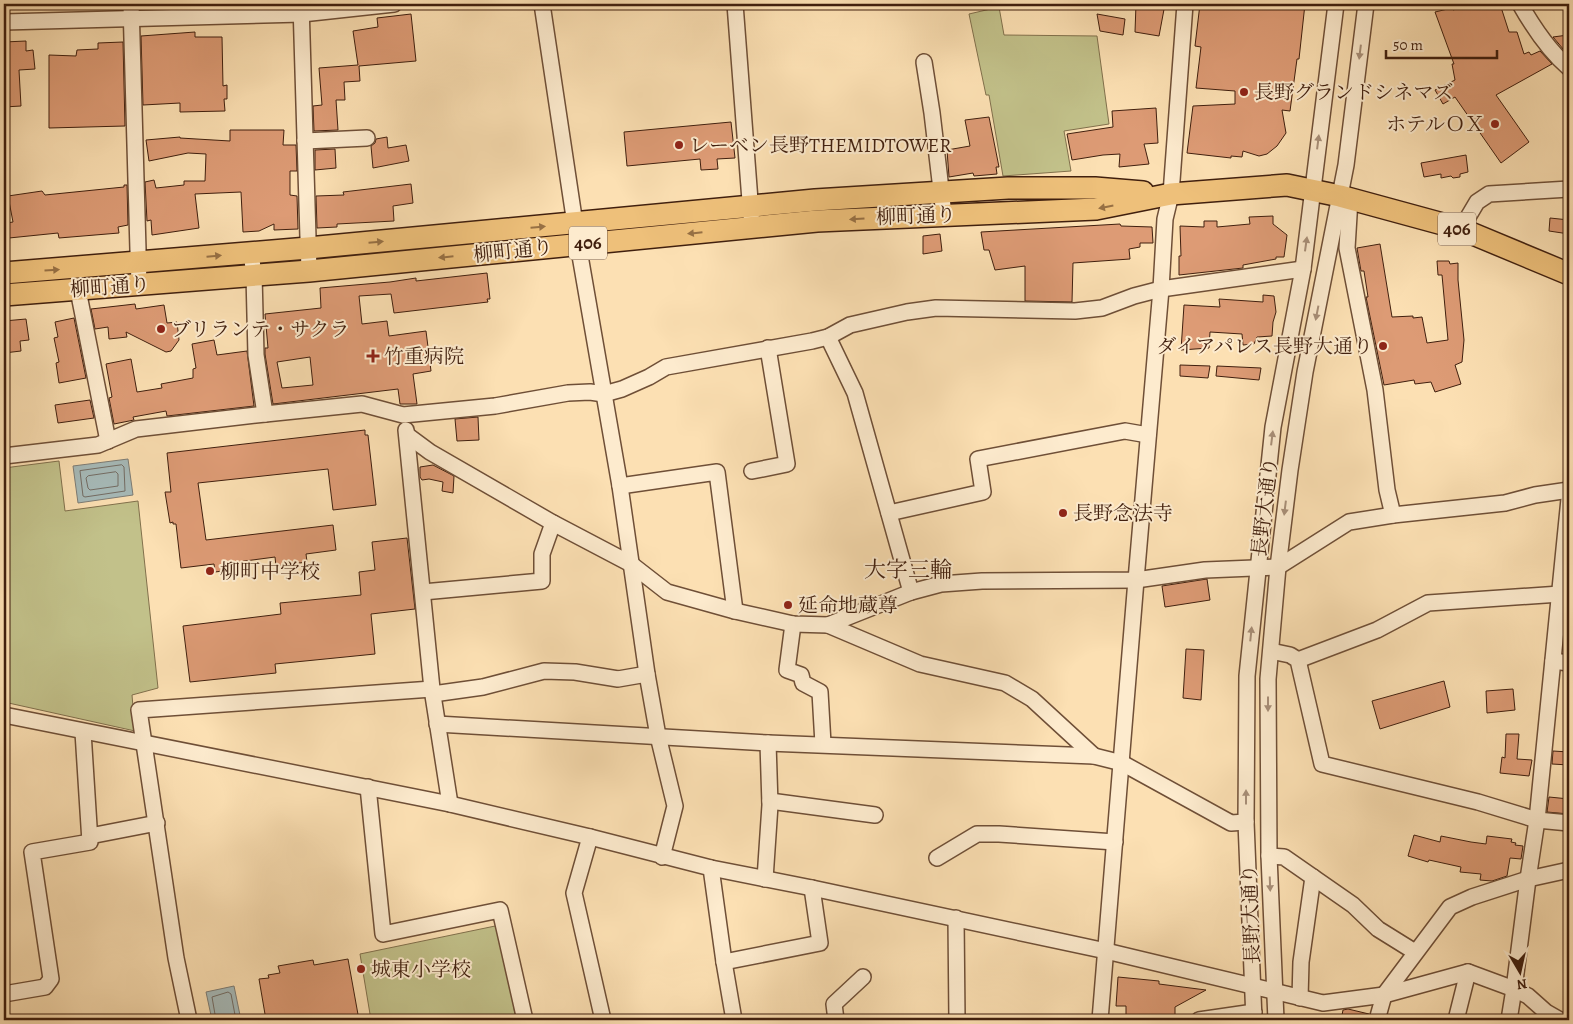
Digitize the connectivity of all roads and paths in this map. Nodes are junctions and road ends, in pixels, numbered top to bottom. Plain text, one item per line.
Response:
1 (394, 4) edge
2 (542, 4) edge
3 (735, 4) edge
4 (1185, 4) edge
5 (1336, 4) edge
6 (1366, 4) edge
7 (1520, 4) edge
8 (301, 9) edge
9 (131, 11) edge
10 (4, 22) edge
11 (924, 62) dead end
12 (1569, 68) edge
13 (367, 138) dead end
14 (305, 141) junction
15 (1569, 189) edge
16 (1312, 190) junction
17 (942, 192) junction
18 (1171, 194) junction
19 (1345, 198) junction
20 (944, 215) junction
21 (752, 217) junction
22 (1460, 230) junction
23 (577, 234) junction
24 (308, 248) junction
25 (251, 253) junction
26 (138, 264) junction
27 (1303, 269) junction
28 (309, 271) junction
29 (4, 273) edge
30 (1569, 274) edge
31 (254, 275) junction
32 (139, 285) junction
33 (1161, 289) junction
34 (78, 290) junction
35 (4, 295) edge
36 (828, 338) junction
37 (768, 348) junction
38 (604, 394) junction
39 (265, 414) junction
40 (402, 415) junction
41 (407, 435) junction
42 (1148, 435) junction
43 (108, 441) junction
44 (4, 456) edge
45 (752, 471) dead end
46 (620, 486) junction
47 (1569, 490) edge
48 (1569, 499) edge
49 (889, 513) junction
50 (1393, 515) junction
51 (554, 522) junction
52 (631, 564) junction
53 (1278, 567) junction
54 (1258, 568) junction
55 (1136, 580) junction
56 (423, 592) junction
57 (911, 592) junction
58 (1560, 594) junction
59 (735, 611) junction
60 (793, 624) junction
61 (828, 625) junction
62 (1271, 651) junction
63 (1298, 660) junction
64 (1553, 661) junction
65 (1569, 663) edge
66 (647, 674) junction
67 (432, 691) junction
68 (4, 715) edge
69 (437, 724) junction
70 (83, 732) junction
71 (658, 736) junction
72 (144, 742) junction
73 (768, 743) junction
74 (823, 744) junction
75 (1094, 756) junction
76 (1122, 763) junction
77 (368, 787) junction
78 (770, 801) junction
79 (450, 804) junction
80 (875, 815) dead end
81 (1538, 820) junction
82 (1246, 822) junction
83 (157, 823) junction
84 (1569, 823) edge
85 (90, 836) junction
86 (590, 837) junction
87 (1116, 842) junction
88 (662, 856) junction
89 (1269, 856) junction
90 (937, 858) dead end
91 (711, 868) junction
92 (1569, 870) edge
93 (1313, 877) junction
94 (765, 879) junction
95 (1528, 879) junction
96 (812, 888) junction
97 (956, 918) junction
98 (1106, 951) junction
99 (1415, 952) junction
100 (724, 962) junction
101 (1468, 972) junction
102 (863, 977) dead end
103 (1252, 987) junction
104 (1514, 989) junction
105 (1275, 992) junction
106 (4, 994) edge
107 (1384, 996) junction
108 (1300, 998) junction
109 (1254, 1016) edge
110 (189, 1020) edge
111 (525, 1020) edge
112 (603, 1020) edge
113 (734, 1020) edge
114 (836, 1020) edge
115 (956, 1020) edge
116 (1100, 1020) edge
117 (1199, 1020) edge
118 (1276, 1020) edge
119 (1377, 1020) edge
120 (1456, 1020) edge
121 (1509, 1020) edge
122 (1560, 1020) edge

1 - 8 street
2 - 23 street
3 - 21 street
4 - 18 street
16 -> 5 street, 長野大通り
6 -> 19 street, 長野大通り
7 - 12 street
8 - 9 street
8 - 14 street
9 - 10 street
9 - 26 street
11 - 17 street
13 - 14 street
14 - 24 street
15 - 22 street
16 - 18 highway, 柳町通り / 406
16 - 19 highway, 柳町通り / 406
27 -> 16 street, 長野大通り
17 - 18 highway, 柳町通り / 406
17 - 20 street
17 - 21 highway, 柳町通り / 406
18 -> 20 highway, 柳町通り / 406
18 - 33 street
19 - 22 highway, 406
19 - 50 street
19 -> 53 street, 長野大通り
20 -> 21 highway, 柳町通り / 406
21 - 23 highway, 柳町通り / 406
22 - 30 highway, 406
24 -> 23 highway, 柳町通り / 406
23 -> 28 highway, 柳町通り / 406
23 - 38 street
24 - 25 highway, 柳町通り / 406
24 - 28 street
26 -> 25 highway, 柳町通り / 406
25 - 31 street
29 -> 26 highway, 柳町通り / 406
26 - 32 street
27 - 33 street
54 -> 27 street, 長野大通り
28 - 31 highway, 柳町通り / 406
31 - 32 highway, 柳町通り / 406
31 - 39 street
32 - 34 highway, 柳町通り / 406
33 - 36 street
33 - 42 street
34 - 35 highway, 柳町通り / 406
34 - 43 street
36 - 37 street
36 - 49 street
37 - 38 street
37 - 45 street
38 - 40 street
38 - 46 street
39 - 40 street
39 - 43 street
40 - 41 street
41 - 51 street
41 - 56 street
42 - 49 street
42 - 55 street
43 - 44 street
46 - 52 street
46 - 59 street
47 - 50 street
48 - 58 street
49 - 57 street
50 - 53 street
51 - 52 street
51 - 56 street
52 - 59 street
52 - 66 street
53 - 54 street
53 - 62 street, 長野大通り
54 - 55 street
82 -> 54 street, 長野大通り
55 - 57 street
55 - 76 street
56 - 67 street
57 - 61 street
58 - 63 street
58 - 64 street
59 - 60 street
60 - 61 street
60 - 74 street
61 - 75 street
62 - 63 street
62 -> 89 street, 長野大通り
63 - 81 street
64 - 65 street
64 - 81 street
66 - 67 street
66 - 71 street
67 - 69 street
67 - 72 street
68 - 70 street
69 - 71 street
69 - 79 street
70 - 72 street
70 - 85 street
71 - 73 street
71 - 88 street
72 - 77 street
72 - 83 street
73 - 74 street
73 - 78 street
74 - 75 street
75 - 76 street
76 - 82 street
76 - 87 street
77 - 79 street
77 - 111 street
78 - 80 street
78 - 94 street
79 - 86 street
81 - 84 street
81 - 95 street
82 - 103 street, 長野大通り
83 - 85 street
83 - 110 street
85 - 106 street
86 - 88 street
86 - 112 street
87 - 90 street
87 - 98 street
88 - 91 street
89 - 93 street
89 -> 105 street, 長野大通り
91 - 94 street
91 - 100 street
92 - 95 street
93 - 99 street
93 - 108 street
94 - 96 street
95 - 99 street
95 - 104 street
96 - 97 street
96 - 100 street
97 - 98 street
97 - 115 street
98 - 103 street
98 - 116 street
99 - 107 street
100 - 113 street
101 - 104 street
101 - 107 street
101 - 120 street
102 - 114 street
103 - 105 street
103 - 109 street, 長野大通り
104 - 121 street
104 - 122 street
105 - 108 street
105 - 118 street, 長野大通り
107 - 108 street
107 - 119 street
109 - 117 street

